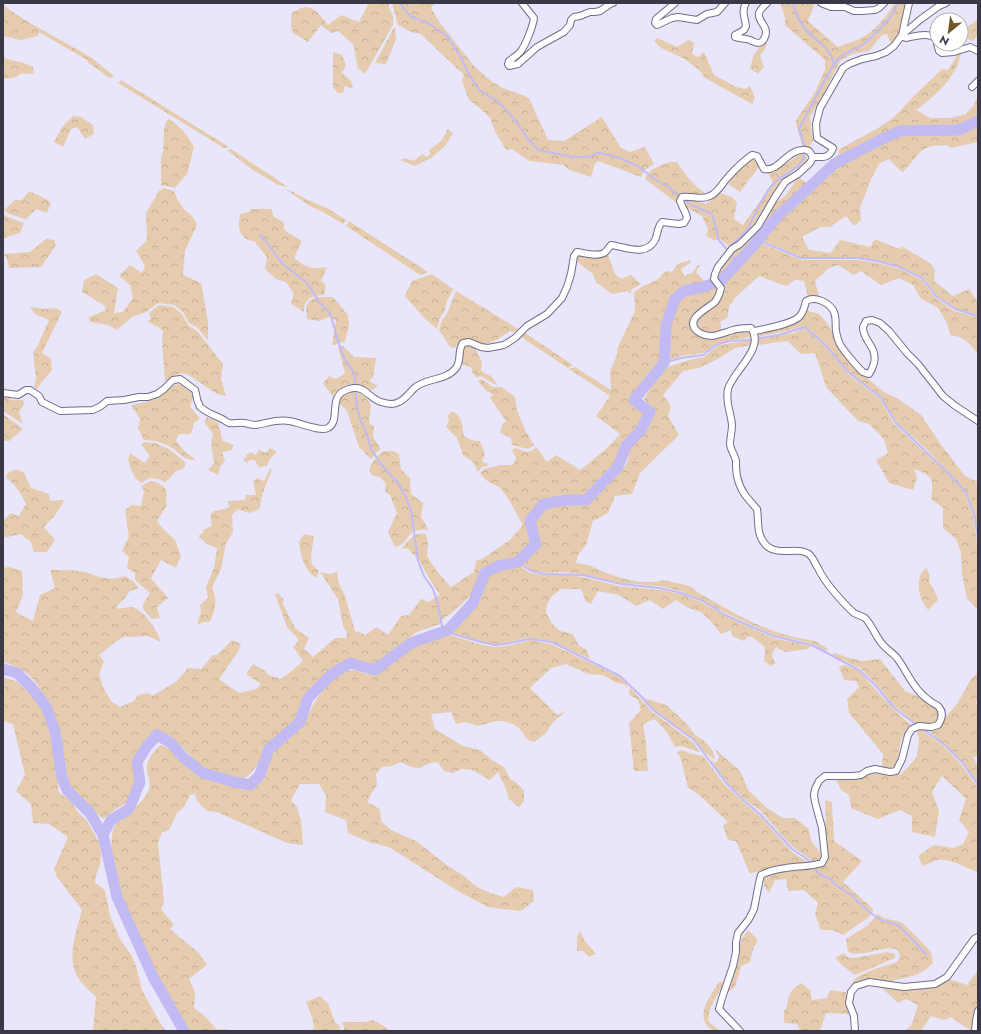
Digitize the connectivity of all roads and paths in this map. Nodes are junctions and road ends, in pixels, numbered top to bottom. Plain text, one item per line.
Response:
1 (522, 3) edge
2 (613, 3) edge
3 (675, 3) edge
4 (725, 3) edge
5 (746, 3) edge
6 (767, 3) edge
7 (821, 3) edge
8 (884, 3) edge
9 (909, 3) edge
10 (946, 3) edge
11 (902, 35) junction
12 (929, 35) edge
13 (940, 52) edge
14 (954, 52) edge
15 (978, 81) edge
16 (972, 87) dead end
17 (813, 157) junction
18 (754, 333) junction
19 (3, 393) edge
20 (978, 421) edge
21 (978, 937) edge
22 (978, 1011) edge
23 (740, 1031) edge
24 (855, 1031) edge
25 (975, 1031) edge

1 - 2 street
3 - 4 street
5 - 6 street
7 - 8 street
9 - 11 street
10 - 11 street
11 - 12 street
11 - 17 street
13 - 14 street
15 - 16 street
17 - 18 street
17 - 19 street
18 - 20 street
18 - 23 street
21 - 24 street
22 - 25 street

